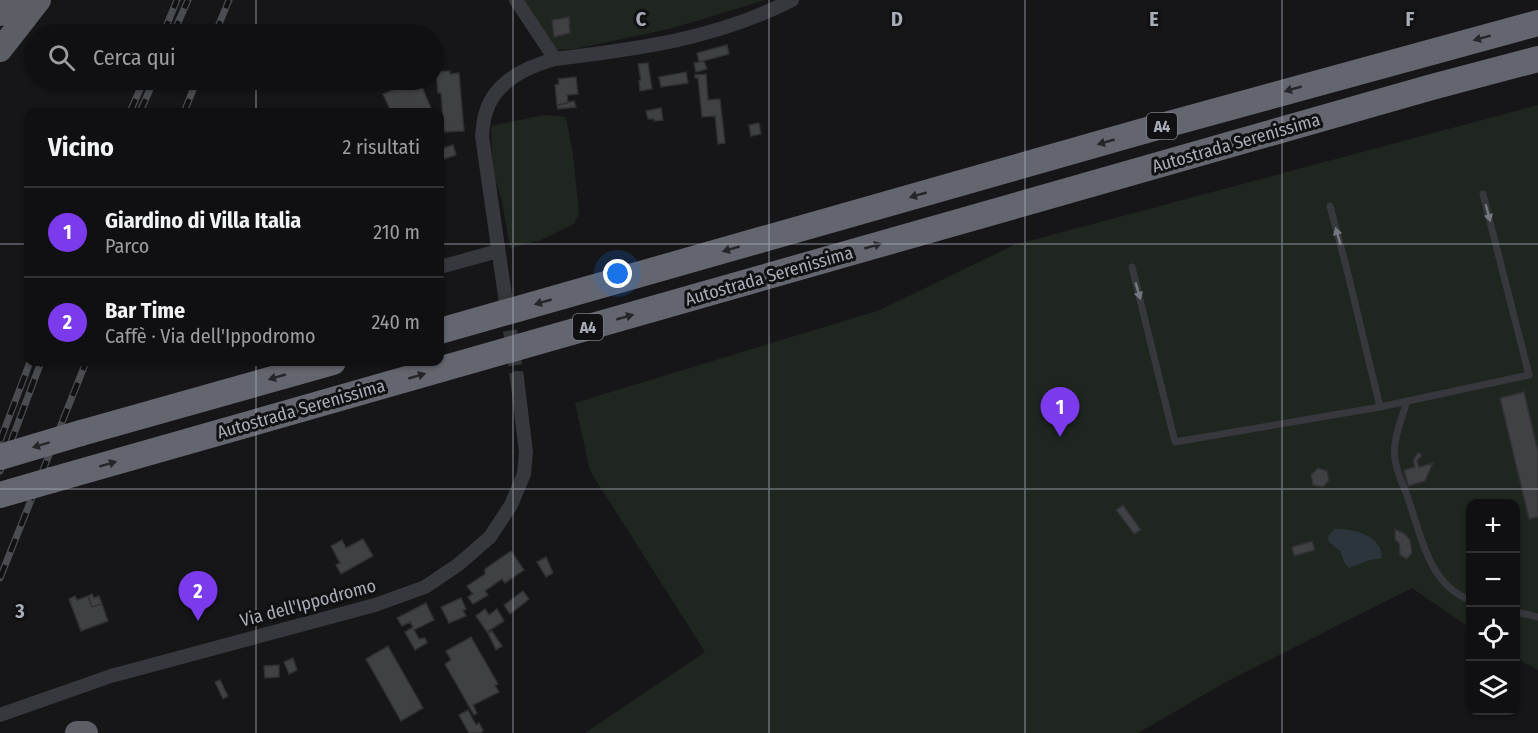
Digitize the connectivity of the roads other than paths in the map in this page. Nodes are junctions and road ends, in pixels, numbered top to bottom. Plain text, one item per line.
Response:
1 (12, 0) edge
2 (39, 0) edge
3 (516, 0) edge
4 (792, 0) edge
5 (8, 22) edge
6 (1538, 23) edge
7 (0, 50) edge
8 (555, 59) junction
9 (1538, 59) edge
10 (0, 60) edge
11 (1538, 76) edge
12 (1123, 175) junction
13 (1483, 194) dead end
14 (1330, 206) dead end
15 (498, 251) junction
16 (444, 266) edge
17 (1132, 267) dead end
18 (504, 289) tunnel mouth
19 (444, 330) edge
20 (319, 366) edge
21 (517, 378) tunnel mouth
22 (1407, 401) junction
23 (1380, 407) junction
24 (0, 457) edge
25 (0, 495) edge
26 (1466, 599) edge
27 (1520, 613) edge
28 (1538, 617) edge
29 (0, 715) edge
30 (77, 733) edge
31 (86, 733) edge

1 - 5 highway
2 - 5 highway
3 - 8 street
4 - 8 street
5 - 7 highway
5 - 10 highway
6 -> 19 highway, Autostrada Serenissima / A4
8 - 15 street
9 - 12 highway, Autostrada Serenissima / A4
11 - 12 highway
25 -> 12 highway, Autostrada Serenissima / A4, bridge
13 -> 22 lane
23 -> 14 lane
15 - 16 street
15 - 18 street
17 -> 23 lane
20 -> 24 highway, Autostrada Serenissima, bridge
21 - 29 street, Via dell'Ippodromo
22 - 23 lane
22 - 26 lane
27 - 28 lane
30 - 31 highway

